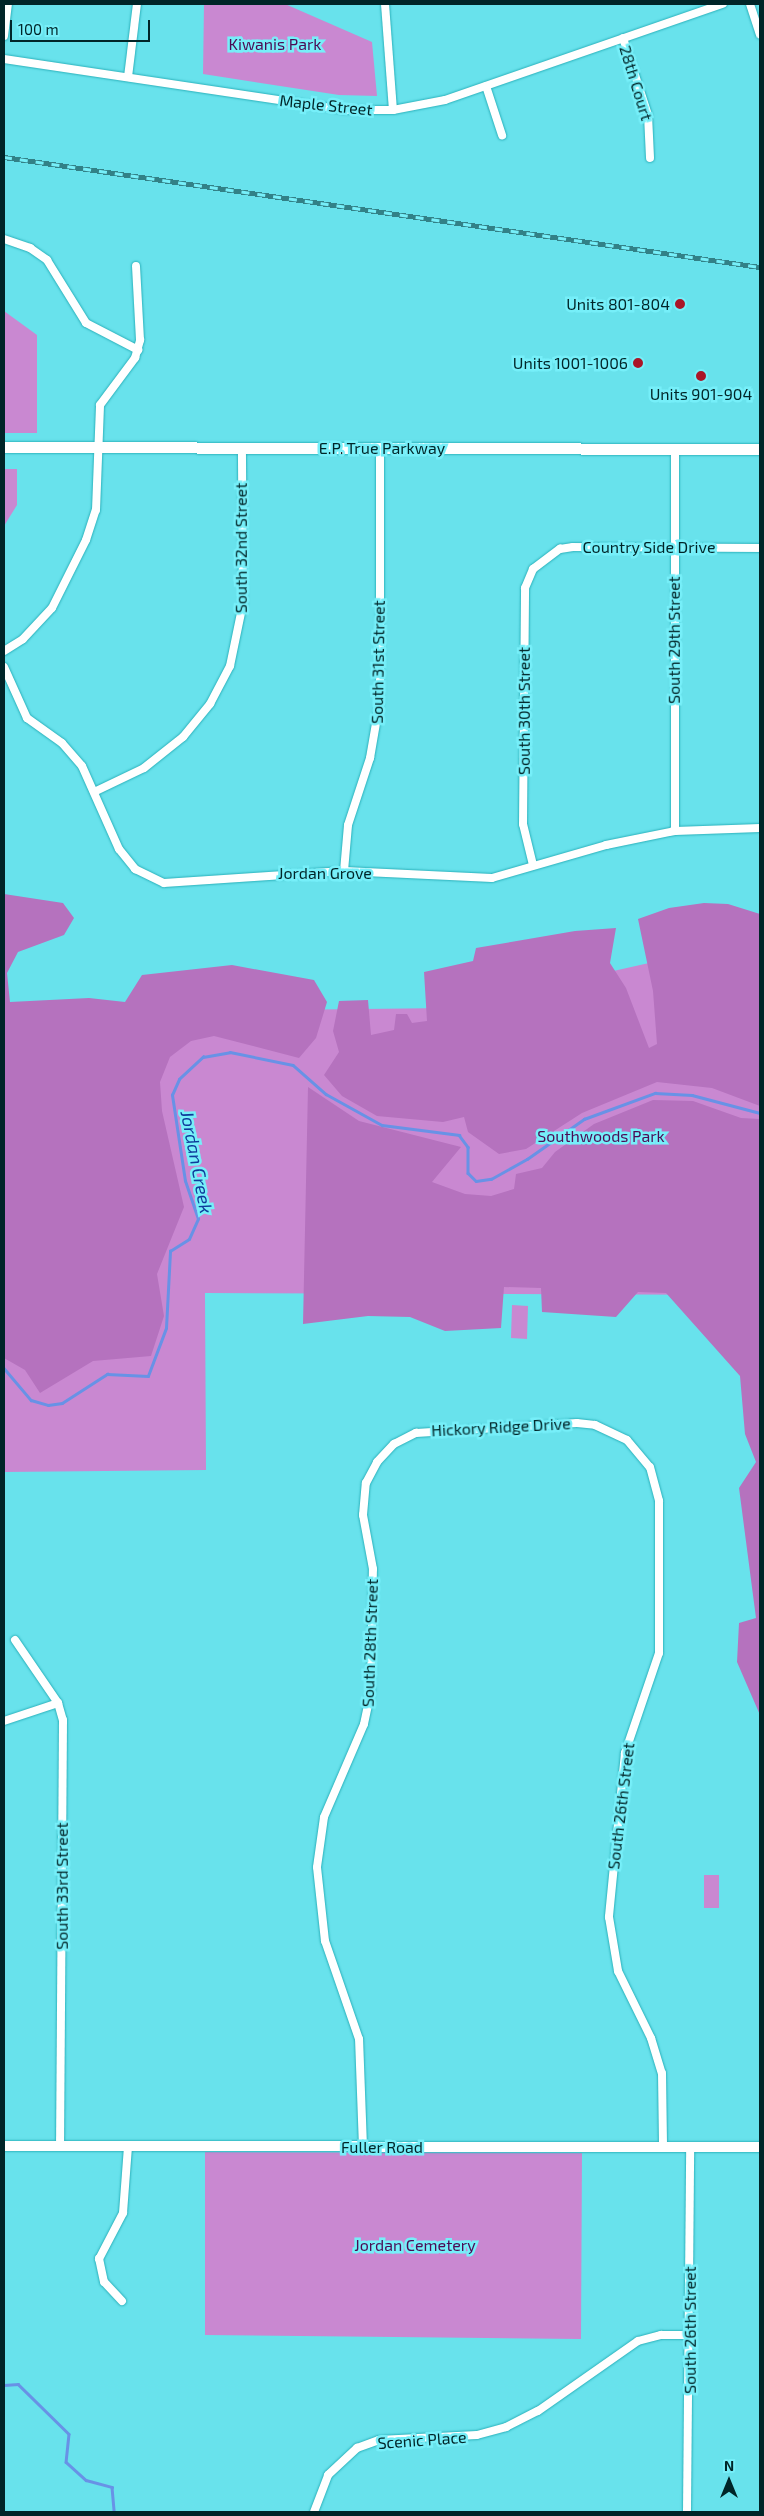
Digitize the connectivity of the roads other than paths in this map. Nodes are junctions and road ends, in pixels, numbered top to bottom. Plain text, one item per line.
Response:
1 (8, 4) edge
2 (137, 4) edge
3 (385, 4) edge
4 (723, 4) edge
5 (750, 4) edge
6 (760, 34) edge
7 (4, 36) edge
8 (623, 38) junction
9 (4, 59) edge
10 (128, 77) junction
11 (486, 86) junction
12 (393, 110) junction
13 (502, 135) dead end
14 (650, 158) dead end
15 (4, 240) edge
16 (136, 266) dead end
17 (138, 350) junction
18 (4, 447) edge
19 (96, 447) junction
20 (242, 448) junction
21 (380, 448) junction
22 (675, 449) junction
23 (760, 449) edge
24 (673, 547) junction
25 (760, 548) edge
26 (542, 561) joint
27 (4, 651) edge
28 (4, 667) edge
29 (94, 792) junction
30 (760, 828) edge
31 (675, 831) junction
32 (533, 865) junction
33 (344, 871) junction
34 (646, 1462) joint
35 (366, 1483) joint
36 (15, 1640) dead end
37 (58, 1703) junction
38 (4, 1720) edge
39 (4, 2146) edge
40 (60, 2146) junction
41 (128, 2147) junction
42 (364, 2147) junction
43 (663, 2147) junction
44 (690, 2148) junction
45 (760, 2148) edge
46 (122, 2301) dead end
47 (690, 2335) junction
48 (314, 2512) edge
49 (687, 2512) edge

1 - 7 street
2 - 10 street
3 - 12 street
4 - 8 street, Maple Street
5 - 6 street
8 - 11 street, Maple Street
8 - 14 street, 28th Court
9 - 10 street, Maple Street
10 - 12 street, Maple Street
11 - 12 street, Maple Street
11 - 13 street
15 - 17 street
16 - 17 street
17 - 19 street
18 - 19 main road, E.P. True Parkway
19 - 20 main road, E.P. True Parkway
19 - 27 street
20 - 21 main road, E.P. True Parkway
20 - 29 street, South 32nd Street
21 - 22 main road, E.P. True Parkway
21 - 33 street, South 31st Street
22 - 23 main road, E.P. True Parkway
22 - 24 street, South 29th Street
24 - 25 street, Country Side Drive
24 - 26 street, Country Side Drive
24 - 31 street, South 29th Street
26 - 32 street, South 30th Street
28 - 29 street, Jordan Grove
29 - 33 street, Jordan Grove
30 - 31 street, Jordan Grove
31 - 32 street, Jordan Grove
32 - 33 street, Jordan Grove
34 - 35 street, Hickory Ridge Drive
34 - 43 street, South 26th Street
35 - 42 street, South 28th Street
36 - 37 street, South 33rd Street
37 - 38 street
37 - 40 street, South 33rd Street
39 - 40 street, Fuller Road
40 - 41 street, Fuller Road
41 - 42 street, Fuller Road
41 - 46 street
42 - 43 street, Fuller Road
43 - 44 street, Fuller Road
44 - 45 street, Fuller Road
44 - 47 street, South 26th Street
47 - 48 street, Scenic Place
47 - 49 street, South 26th Street

